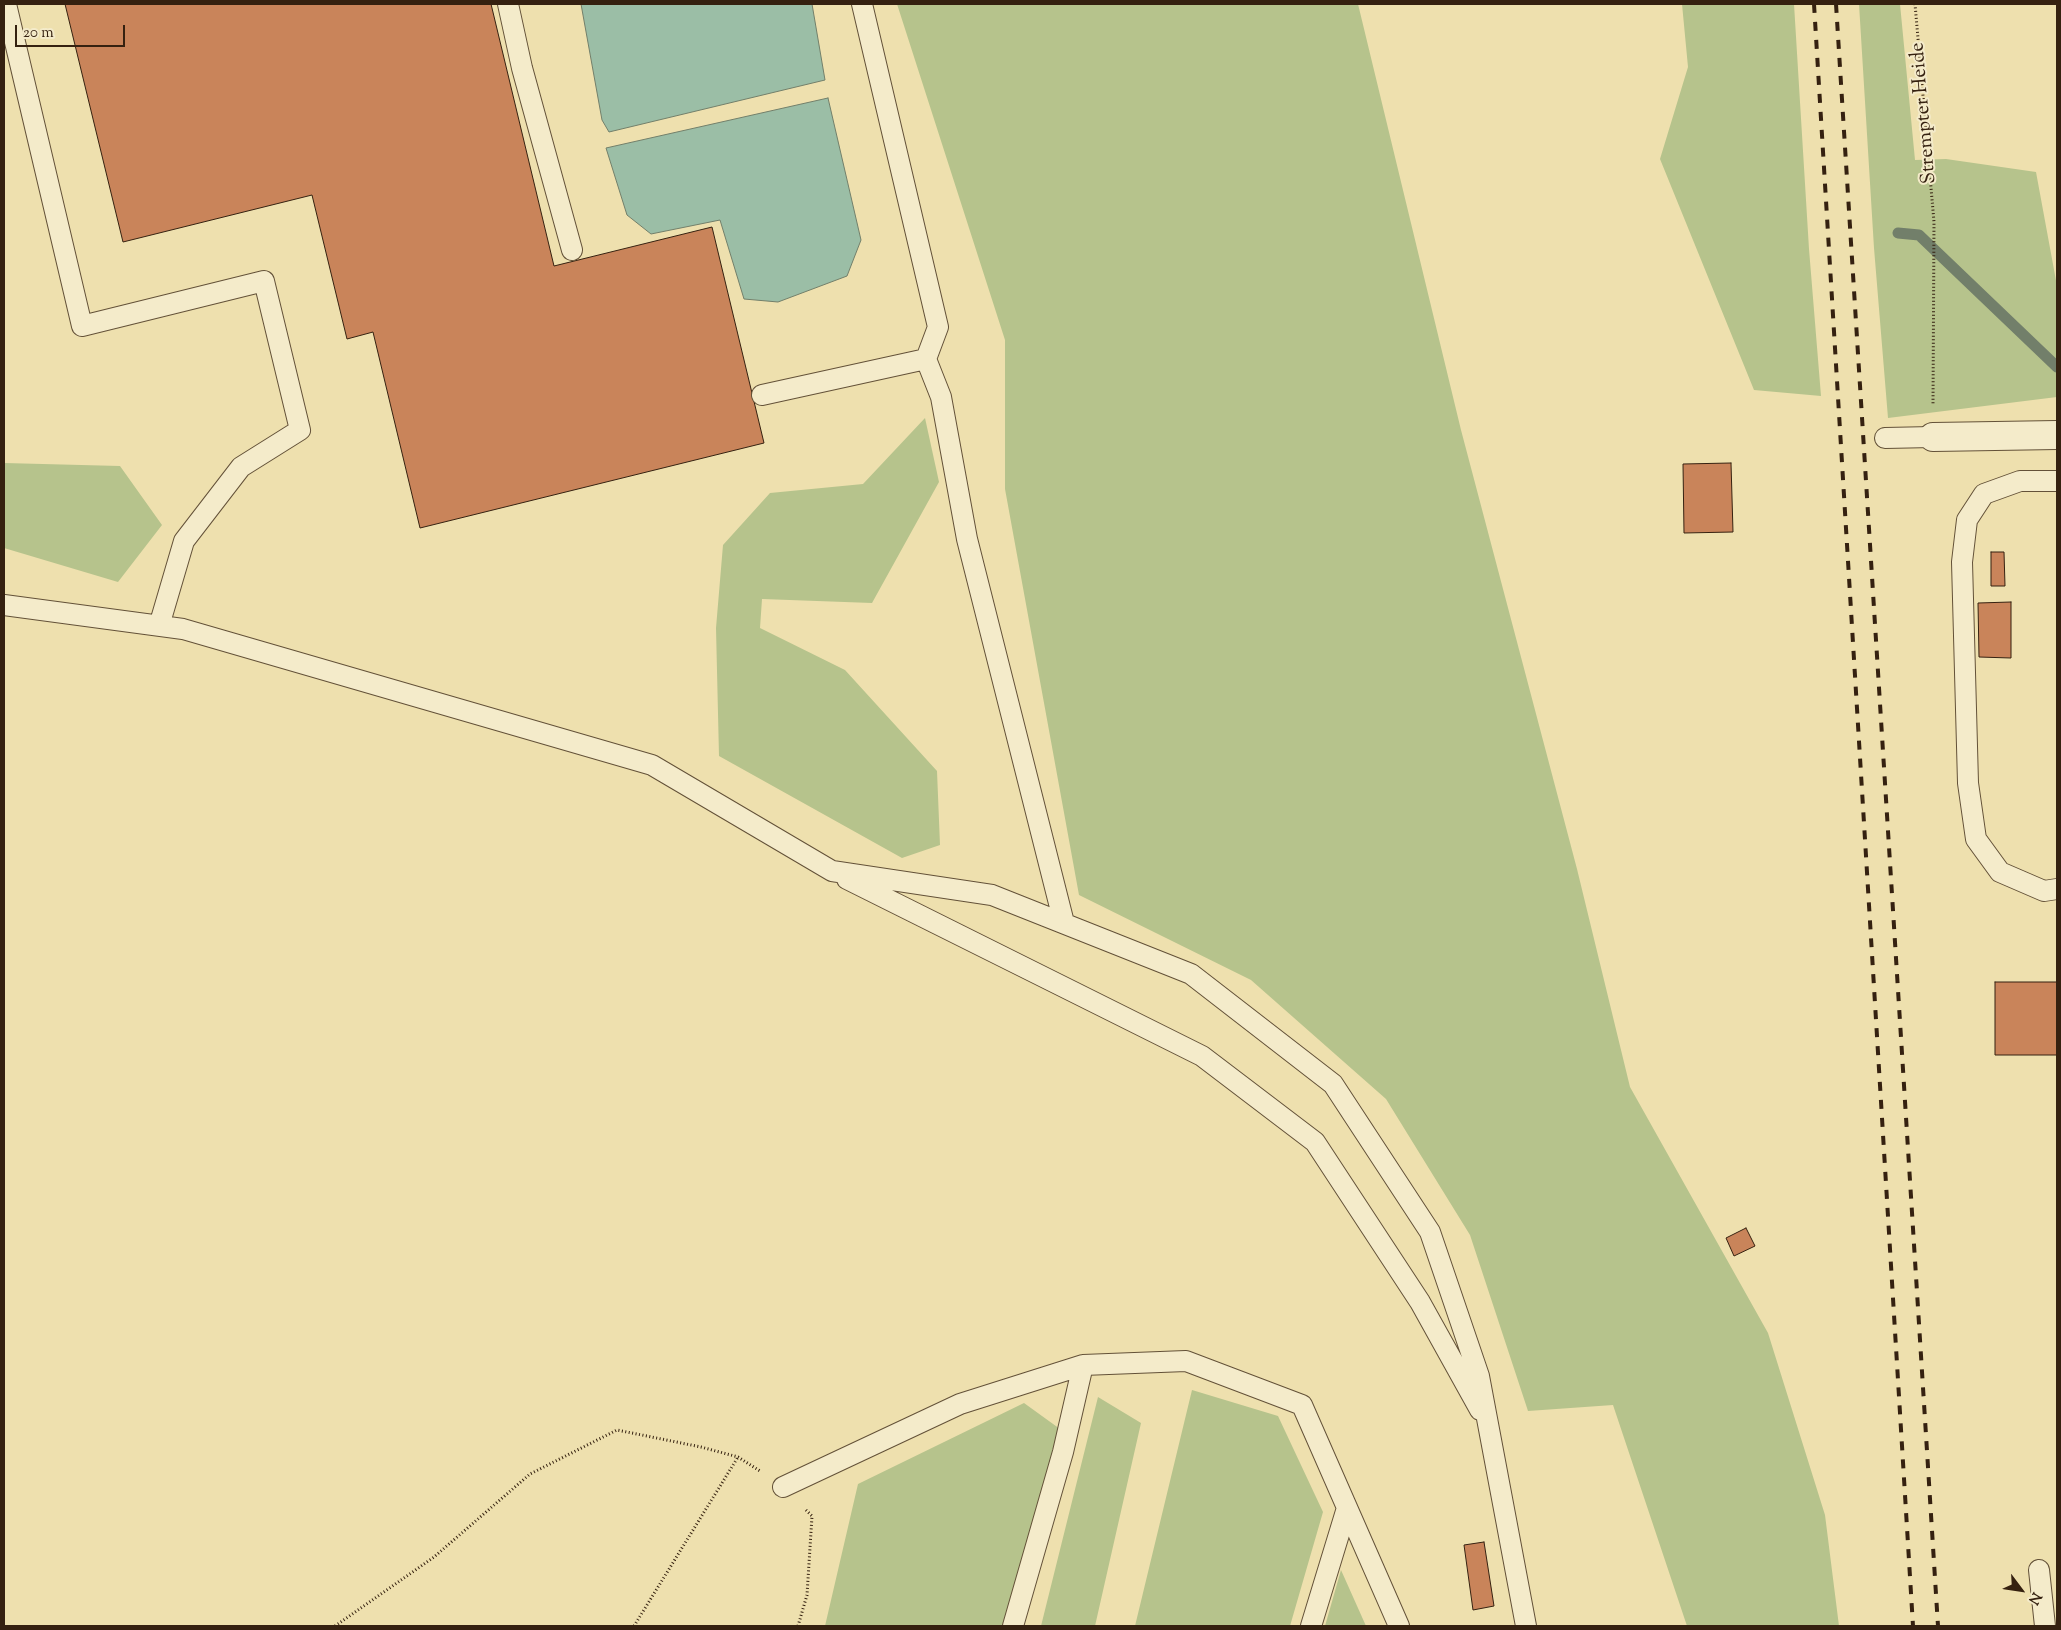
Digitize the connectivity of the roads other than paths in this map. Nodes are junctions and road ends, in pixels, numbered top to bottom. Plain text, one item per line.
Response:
1 (6, 4) edge
2 (508, 4) edge
3 (862, 4) edge
4 (572, 250) dead end
5 (926, 359) junction
6 (762, 395) dead end
7 (2057, 435) edge
8 (1933, 437) joint
9 (1885, 438) dead end
10 (2057, 481) edge
11 (4, 605) edge
12 (159, 626) junction
13 (832, 871) junction
14 (2057, 889) edge
15 (1064, 923) junction
16 (1083, 1365) junction
17 (1488, 1425) junction
18 (783, 1487) road end
19 (1347, 1508) junction
20 (2039, 1570) dead end
21 (1013, 1626) edge
22 (1311, 1626) edge
23 (1399, 1626) edge
24 (1526, 1626) edge
25 (2045, 1626) edge

1 - 12 lane
2 - 4 lane
3 - 5 lane
5 - 6 lane
5 - 15 lane
7 - 8 street
8 - 9 lane
10 - 14 lane
11 - 12 lane
12 - 13 lane
13 - 15 lane
13 - 17 lane
15 - 17 lane
16 - 18 lane
16 - 19 lane
16 - 21 lane
17 - 24 lane
19 - 22 lane
19 - 23 lane
20 - 25 lane

